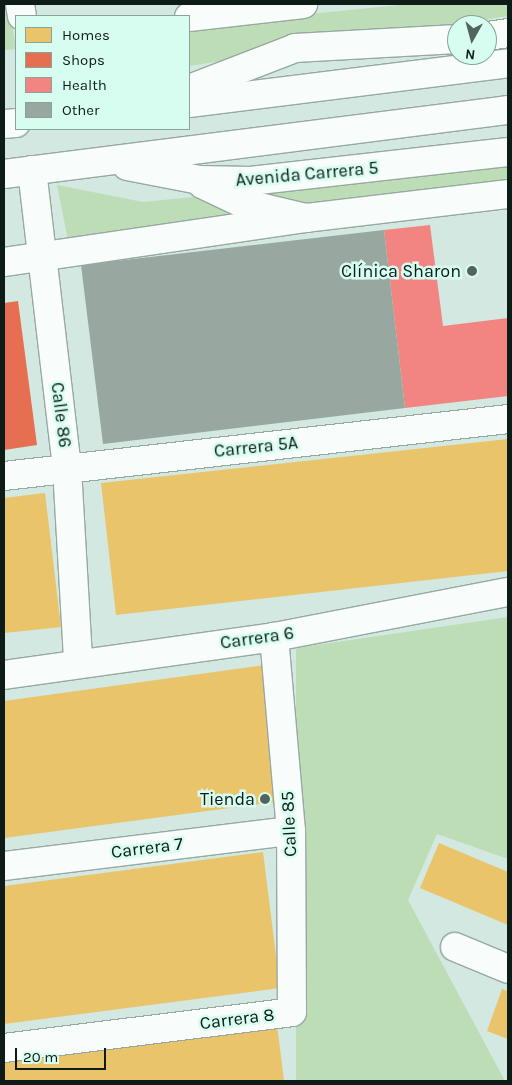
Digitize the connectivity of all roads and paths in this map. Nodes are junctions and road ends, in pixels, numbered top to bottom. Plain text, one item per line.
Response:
1 (296, 4) edge
2 (190, 17) edge
3 (447, 40) edge
4 (508, 63) edge
5 (190, 89) edge
6 (190, 103) edge
7 (508, 110) edge
8 (508, 152) edge
9 (106, 161) junction
10 (32, 170) junction
11 (4, 174) edge
12 (187, 177) junction
13 (508, 194) edge
14 (306, 218) junction
15 (40, 256) junction
16 (4, 262) edge
17 (508, 418) edge
18 (67, 468) junction
19 (4, 476) edge
20 (508, 592) edge
21 (274, 636) junction
22 (78, 661) junction
23 (4, 675) edge
24 (291, 831) junction
25 (4, 866) edge
26 (455, 947) dead end
27 (508, 969) edge
28 (292, 1012) joint
29 (4, 1048) edge

1 - 2 street
3 - 5 street
4 - 6 street
7 - 9 street, Avenida Carrera 5
8 - 12 street, Avenida Carrera 5
9 - 10 street, Avenida Carrera 5
9 - 12 street, Avenida Carrera 5
10 - 11 street, Avenida Carrera 5
10 - 15 street, Calle 86
12 - 14 street
13 - 14 street
14 - 15 street
15 - 16 street
15 - 18 street, Calle 86
17 - 18 street, Carrera 5A
18 - 19 street, Carrera 5A
18 - 22 street, Calle 86
20 - 21 street, Carrera 6
21 - 22 street, Carrera 6
21 - 24 street, Calle 85
22 - 23 street, Carrera 6
24 - 25 street, Carrera 7
24 - 28 street, Calle 85
26 - 27 street
28 - 29 street, Carrera 8

